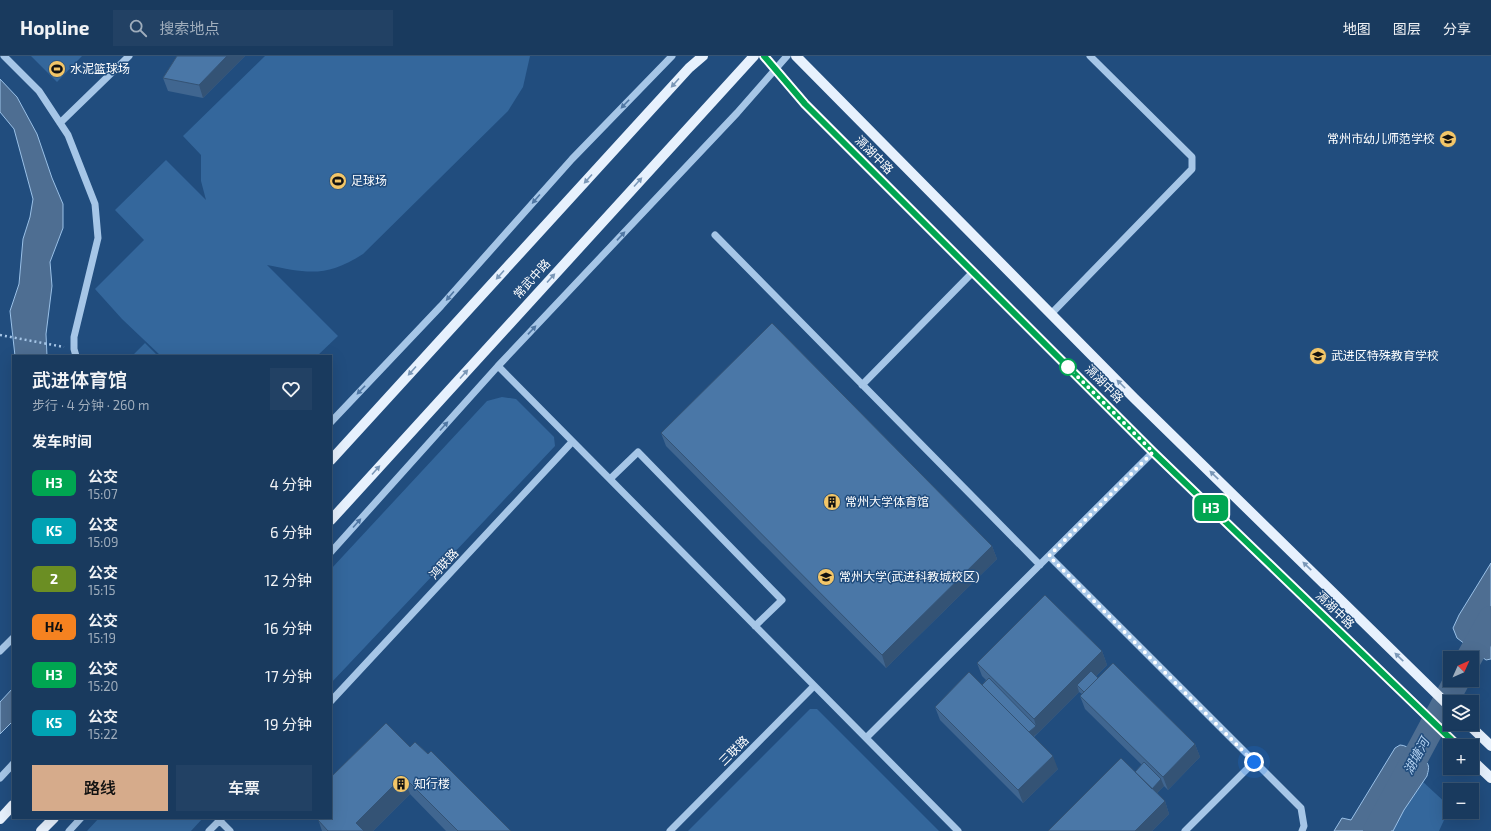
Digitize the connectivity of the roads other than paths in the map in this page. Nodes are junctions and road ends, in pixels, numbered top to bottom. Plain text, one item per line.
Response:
1 (4, 56) edge
2 (129, 56) edge
3 (672, 56) edge
4 (703, 56) edge
5 (754, 56) edge
6 (764, 56) edge
7 (787, 56) edge
8 (796, 56) edge
9 (1090, 56) edge
10 (775, 69) junction
11 (60, 123) junction
12 (715, 235) dead end
13 (973, 272) junction
14 (1051, 314) junction
15 (76, 355) edge
16 (498, 366) junction
17 (862, 385) junction
18 (332, 421) edge
19 (572, 442) junction
20 (1153, 452) junction
21 (332, 459) edge
22 (610, 479) junction
23 (332, 519) edge
24 (332, 551) edge
25 (1049, 556) junction
26 (1040, 565) junction
27 (755, 626) junction
28 (12, 639) edge
29 (0, 651) edge
30 (814, 686) junction
31 (332, 700) edge
32 (1443, 700) edge
33 (1475, 731) edge
34 (866, 738) junction
35 (1450, 739) edge
36 (1491, 746) edge
37 (1254, 762) junction
38 (12, 765) edge
39 (1479, 767) edge
40 (0, 778) edge
41 (1491, 778) edge
42 (12, 806) edge
43 (0, 819) edge
44 (53, 819) edge
45 (80, 819) edge
46 (220, 819) edge
47 (41, 831) edge
48 (69, 831) edge
49 (209, 831) edge
50 (230, 831) edge
51 (670, 831) edge
52 (958, 831) edge
53 (1185, 831) edge
54 (1302, 831) edge

1 - 11 street
2 - 11 street
3 -> 18 street
4 -> 21 main road
23 -> 5 main road, 常武中路
6 - 10 main road, 滆湖中路
7 - 10 street
8 - 14 main road, 滆湖中路
9 - 14 street
10 - 13 main road, 滆湖中路
16 -> 10 street
11 - 15 street
12 - 17 street
13 - 17 street
13 - 20 main road, 滆湖中路
32 -> 14 main road, 滆湖中路
16 - 19 street
24 -> 16 street
17 - 26 street
19 - 22 street
19 - 31 street, 鸿联路
20 - 25 street
20 - 35 main road, 滆湖中路
22 - 27 street
22 - 27 street
25 - 26 street
25 - 37 street
26 - 34 street
27 - 30 street
28 - 29 street
30 - 34 street
30 - 51 street, 三联路
33 - 36 main road
34 - 52 street
37 - 53 street
37 - 54 street
38 - 40 street
39 - 41 main road
42 - 43 main road
44 - 47 main road
45 - 48 street
46 - 49 street
46 - 50 street

